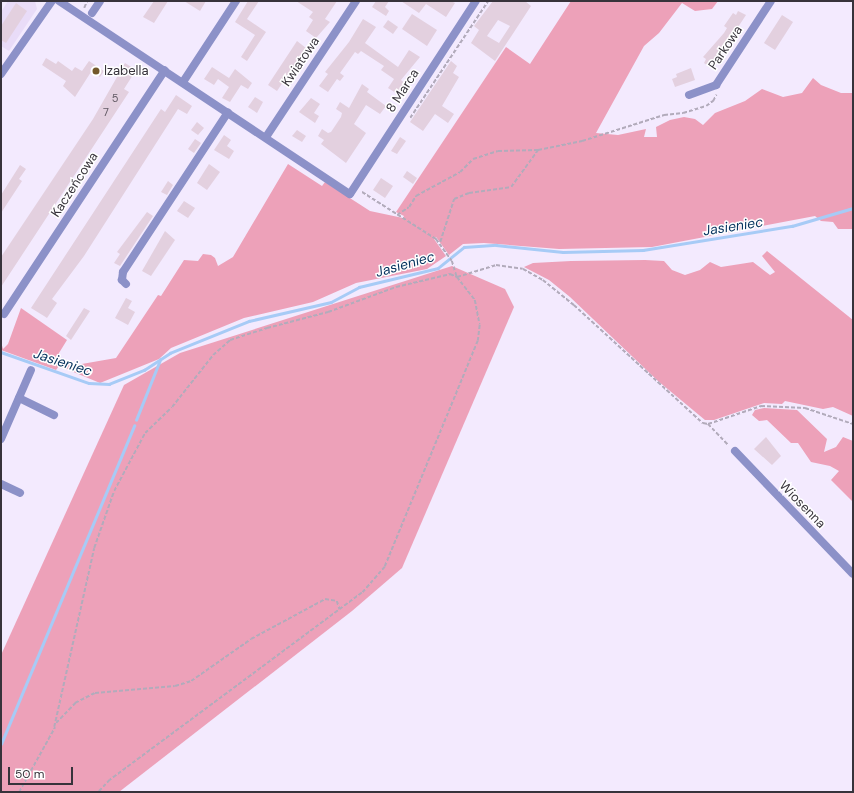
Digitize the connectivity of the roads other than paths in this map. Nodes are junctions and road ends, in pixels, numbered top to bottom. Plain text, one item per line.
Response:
1 (52, 1) edge
2 (59, 1) edge
3 (76, 1) edge
4 (100, 1) edge
5 (236, 1) edge
6 (356, 1) edge
7 (476, 1) edge
8 (771, 1) edge
9 (71, 9) junction
10 (92, 13) dead end
11 (165, 70) junction
12 (1, 74) edge
13 (183, 82) junction
14 (689, 95) dead end
15 (228, 112) junction
16 (266, 137) junction
17 (126, 284) dead end
18 (4, 314) dead end
19 (31, 370) dead end
20 (19, 398) junction
21 (54, 415) dead end
22 (1, 439) edge
23 (735, 451) road end
24 (1, 484) edge
25 (20, 493) dead end
26 (853, 574) edge

1 - 12 street
2 - 9 street
3 - 9 street
4 - 10 street
5 - 13 street
6 - 16 street, Kwiatowa
7 - 16 street, 8 Marca
8 - 14 street, Parkowa
9 - 11 street
11 - 13 street
11 - 18 street, Kaczeńcowa
13 - 15 street
15 - 16 street
15 - 17 street
19 - 20 street
20 - 21 street
20 - 22 street
23 - 26 street, Wiosenna
24 - 25 street

